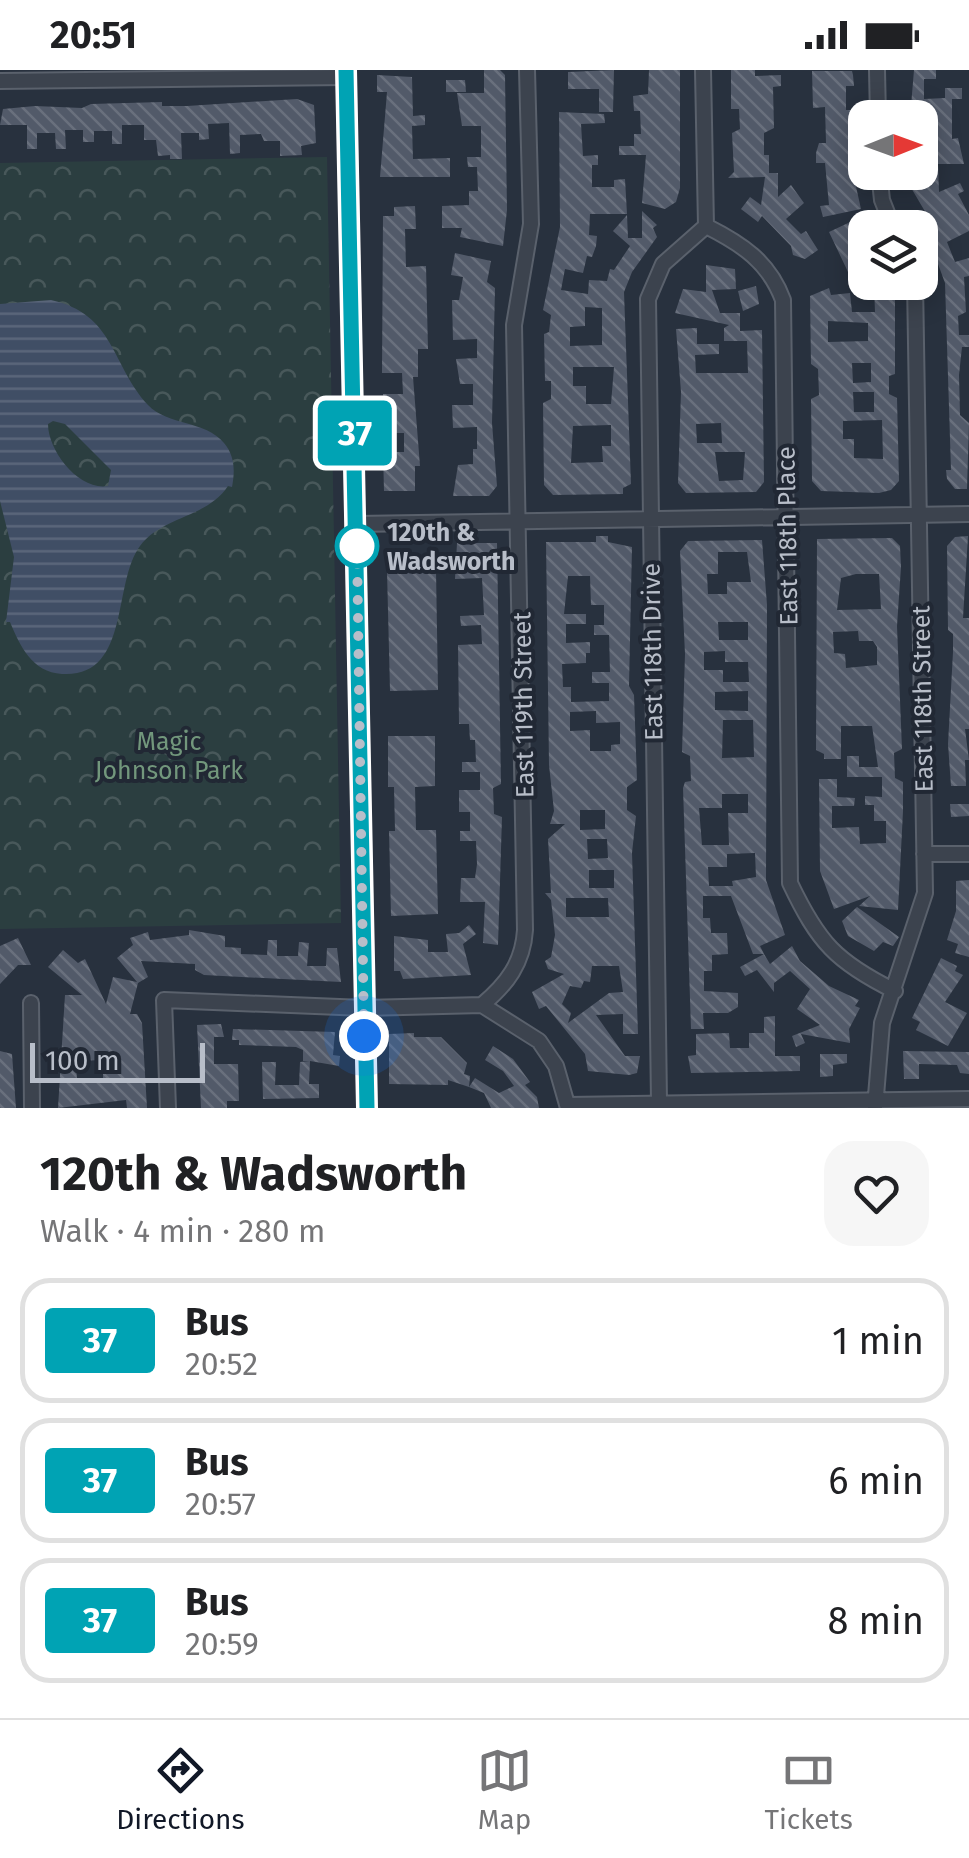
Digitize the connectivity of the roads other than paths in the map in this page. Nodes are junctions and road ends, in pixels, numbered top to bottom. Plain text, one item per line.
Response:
1 (528, 70) edge
2 (703, 70) edge
3 (878, 70) edge
4 (178, 74) edge
5 (346, 74) edge
6 (36, 75) edge
7 (0, 81) edge
8 (878, 100) edge
9 (706, 226) junction
10 (914, 300) edge
11 (919, 514) junction
12 (969, 514) edge
13 (788, 517) junction
14 (650, 520) junction
15 (521, 522) junction
16 (357, 524) junction
17 (924, 854) junction
18 (969, 854) edge
19 (895, 991) junction
20 (30, 1003) dead end
21 (482, 1005) junction
22 (364, 1008) junction
23 (969, 1099) edge
24 (658, 1101) junction
25 (875, 1104) edge
26 (568, 1106) edge
27 (32, 1108) edge
28 (168, 1108) edge
29 (367, 1108) edge

1 - 15 street, East 119th Street
2 - 9 street
3 - 8 street
4 - 5 street
4 - 6 street
5 - 16 street
6 - 7 street
9 - 13 street, East 118th Place
9 - 14 street, East 118th Drive
10 - 11 street, East 118th Street
11 - 12 street
11 - 13 street
11 - 17 street, East 118th Street
13 - 14 street
13 - 19 street, East 118th Place
14 - 15 street
14 - 24 street, East 118th Drive
15 - 16 street
15 - 21 street, East 119th Street
16 - 22 street
17 - 18 street
17 - 19 street, East 118th Street
19 - 25 street, East 118th Street
20 - 27 street
21 - 22 street
21 - 26 street
22 - 28 street
22 - 29 street
23 - 25 street
24 - 25 street
24 - 26 street

